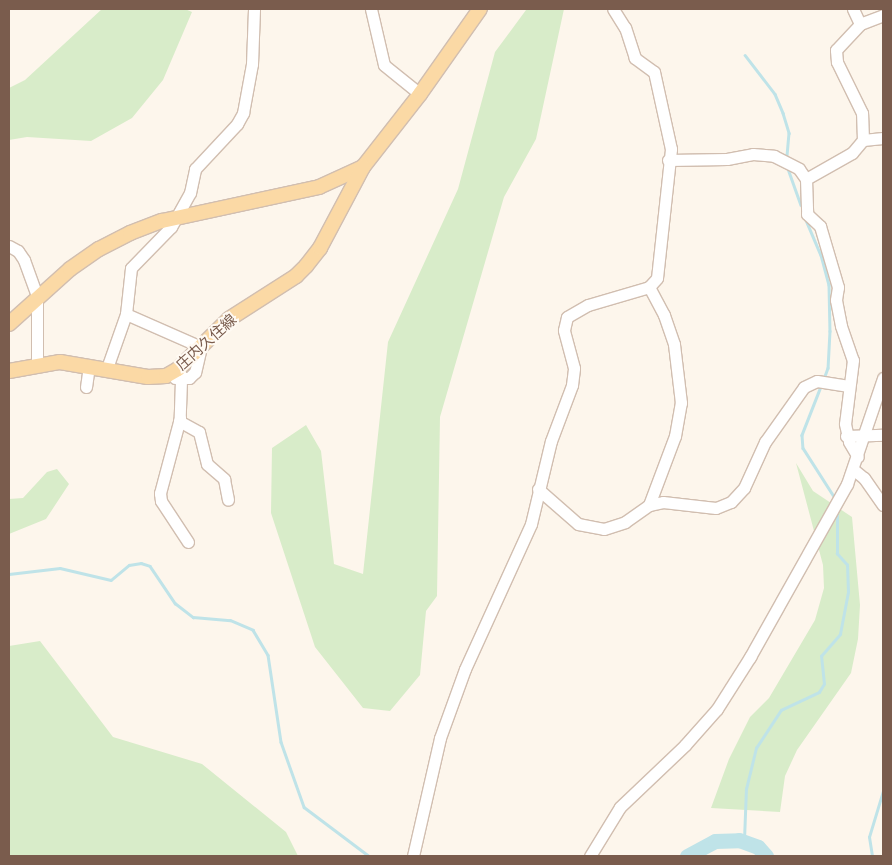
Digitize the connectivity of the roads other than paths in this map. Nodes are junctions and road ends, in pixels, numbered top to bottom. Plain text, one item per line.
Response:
1 (254, 9) edge
2 (371, 9) edge
3 (480, 9) edge
4 (613, 9) edge
5 (853, 9) edge
6 (883, 15) edge
7 (860, 24) junction
8 (420, 94) junction
9 (883, 138) edge
10 (864, 140) junction
11 (668, 160) junction
12 (363, 167) junction
13 (806, 179) junction
14 (175, 218) junction
15 (9, 246) edge
16 (649, 287) junction
17 (37, 299) junction
18 (126, 314) junction
19 (9, 324) edge
20 (201, 347) junction
21 (37, 365) junction
22 (89, 366) junction
23 (107, 368) junction
24 (9, 371) edge
25 (166, 376) junction
26 (883, 378) edge
27 (181, 380) junction
28 (849, 386) junction
29 (86, 387) dead end
30 (179, 421) junction
31 (866, 434) junction
32 (883, 434) edge
33 (846, 436) junction
34 (858, 457) junction
35 (851, 475) junction
36 (538, 489) junction
37 (228, 500) dead end
38 (649, 504) junction
39 (883, 505) edge
40 (188, 542) dead end
41 (413, 856) edge
42 (590, 856) edge

1 - 14 street
2 - 8 street
3 - 8 main road, 庄内久住線
4 - 11 street
5 - 7 street
6 - 7 street
7 - 10 street
8 - 12 main road, 庄内久住線
9 - 10 street
10 - 13 street
11 - 13 street
11 - 16 street
12 - 14 main road, 庄内久住線
12 - 20 main road, 庄内久住線
13 - 28 street
14 - 17 main road, 庄内久住線
14 - 18 street
15 - 17 street
16 - 36 street
16 - 38 street
17 - 19 main road, 庄内久住線
17 - 21 street
18 - 20 street
18 - 23 street
20 - 25 main road, 庄内久住線
20 - 27 street
21 - 22 main road, 庄内久住線
21 - 24 main road, 庄内久住線
22 - 23 main road, 庄内久住線
22 - 29 street
23 - 25 main road, 庄内久住線
25 - 27 street
26 - 31 street
27 - 30 street
28 - 33 street
28 - 38 street
30 - 37 street
30 - 40 street
31 - 32 street
31 - 33 street
31 - 34 street
33 - 34 street
34 - 35 street
35 - 39 street
35 - 42 street
36 - 38 street
36 - 41 street

